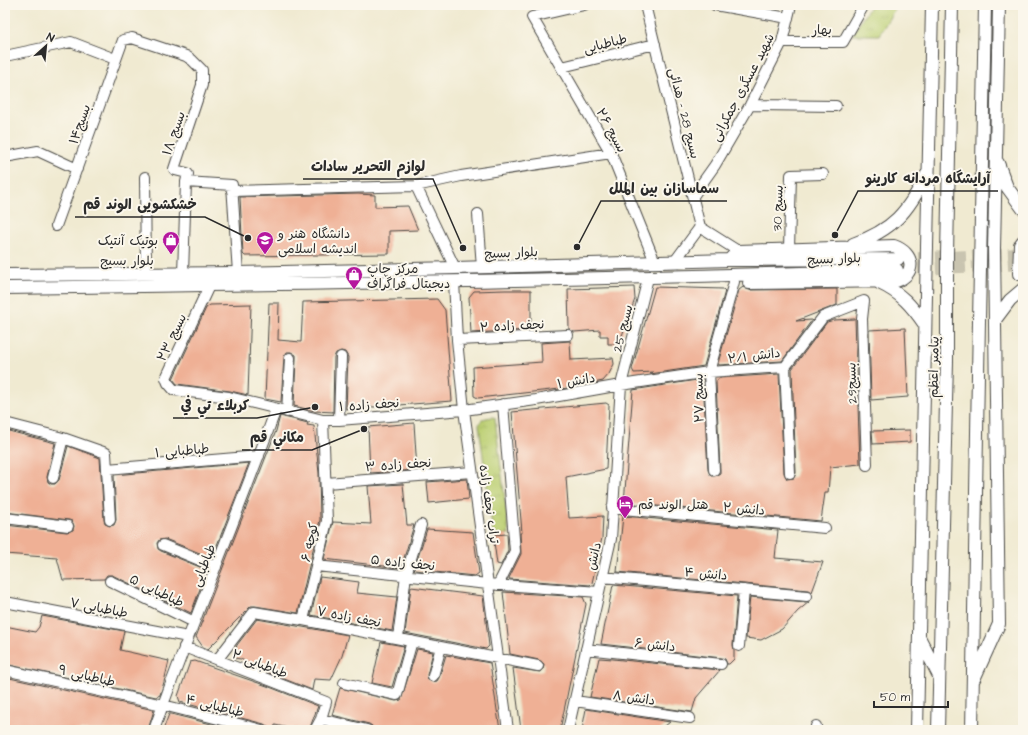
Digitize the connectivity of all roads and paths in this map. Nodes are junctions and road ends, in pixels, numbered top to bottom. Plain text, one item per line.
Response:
1 (584, 5) edge
2 (645, 5) edge
3 (715, 5) edge
4 (791, 5) edge
5 (864, 5) edge
6 (932, 5) edge
7 (952, 5) edge
8 (985, 5) edge
9 (999, 5) edge
10 (788, 18) junction
11 (132, 38) joint
12 (782, 42) junction
13 (655, 44) junction
14 (5, 56) edge
15 (115, 59) junction
16 (562, 67) junction
17 (750, 105) junction
18 (836, 106) dead end
19 (611, 153) junction
20 (5, 157) edge
21 (996, 157) junction
22 (77, 169) junction
23 (928, 172) junction
24 (823, 174) dead end
25 (145, 178) dead end
26 (186, 182) junction
27 (416, 186) junction
28 (232, 191) junction
29 (693, 196) junction
30 (1023, 209) edge
31 (478, 214) dead end
32 (56, 226) dead end
33 (700, 227) junction
34 (1023, 241) edge
35 (843, 248) junction
36 (789, 249) junction
37 (738, 251) junction
38 (729, 260) junction
39 (675, 261) junction
40 (655, 262) junction
41 (482, 267) junction
42 (455, 268) junction
43 (238, 273) junction
44 (22, 274) junction
45 (41, 274) junction
46 (146, 274) junction
47 (183, 274) junction
48 (1023, 274) edge
49 (5, 275) edge
50 (980, 275) junction
51 (994, 275) junction
52 (648, 278) junction
53 (731, 279) junction
54 (454, 282) junction
55 (876, 282) junction
56 (209, 286) junction
57 (5, 288) edge
58 (21, 288) junction
59 (42, 288) junction
60 (1023, 289) edge
61 (864, 301) joint
62 (995, 320) junction
63 (925, 325) junction
64 (568, 335) dead end
65 (457, 340) junction
66 (341, 357) dead end
67 (290, 358) dead end
68 (785, 367) junction
69 (709, 372) junction
70 (621, 385) junction
71 (502, 404) junction
72 (276, 410) junction
73 (464, 410) junction
74 (286, 412) junction
75 (323, 420) junction
76 (339, 420) junction
77 (5, 423) edge
78 (63, 438) junction
79 (259, 456) junction
80 (867, 465) dead end
81 (107, 469) junction
82 (714, 470) dead end
83 (472, 472) junction
84 (790, 473) dead end
85 (53, 478) dead end
86 (326, 483) junction
87 (612, 508) junction
88 (5, 518) edge
89 (110, 520) dead end
90 (421, 525) dead end
91 (68, 526) dead end
92 (825, 528) dead end
93 (163, 545) dead end
94 (316, 566) junction
95 (216, 567) junction
96 (406, 575) junction
97 (602, 577) junction
98 (110, 581) dead end
99 (493, 584) junction
100 (744, 590) junction
101 (599, 592) junction
102 (806, 596) dead end
103 (5, 602) edge
104 (303, 620) junction
105 (194, 622) junction
106 (918, 636) junction
107 (398, 638) junction
108 (412, 641) junction
109 (186, 642) junction
110 (738, 646) dead end
111 (441, 647) junction
112 (586, 649) junction
113 (498, 658) junction
114 (217, 660) junction
115 (721, 664) dead end
116 (538, 666) dead end
117 (5, 670) edge
118 (433, 676) dead end
119 (940, 678) junction
120 (344, 683) dead end
121 (972, 684) junction
122 (574, 701) junction
123 (162, 705) junction
124 (690, 718) dead end
125 (322, 719) junction
126 (154, 730) edge
127 (262, 730) edge
128 (315, 730) edge
129 (367, 730) edge
130 (508, 730) edge
131 (568, 730) edge
132 (917, 730) edge
133 (938, 730) edge
134 (972, 730) edge

1 - 16 street, بسیج ۲۶
2 - 13 street, بسیج 28 - هدائی
3 - 10 street
4 - 10 street, شهید عسگری جمکرانی
5 - 12 street, بهار
6 - 23 main road
7 - 119 main road, پیامبر اعظم
8 - 50 main road
9 - 21 main road
10 - 12 street, شهید عسگری جمکرانی
11 - 15 street, بسیج۱۴
11 - 26 street, بسیج ۱۸
12 - 17 street, شهید عسگری جمکرانی
13 - 16 street, طباطبایی
13 - 29 street, بسیج 28 - هدائی
14 - 15 street
15 - 22 street, بسیج۱۴
16 - 19 street, بسیج ۲۶
17 - 18 street
17 - 29 street, شهید عسگری جمکرانی
19 - 27 street
19 - 40 street, بسیج ۲۶
20 - 22 street
21 - 30 main road
21 - 51 main road
22 - 32 street, بسیج۱۴
23 - 35 main road
23 - 63 main road
24 - 36 street, بسیج 30
25 - 46 street
26 - 28 street
26 - 47 street
27 - 28 street
27 - 42 street
28 - 43 street
29 - 33 street, بسیج 28 - هدائی
31 - 41 street
33 - 37 street
33 - 39 street
34 - 48 main road
35 - 36 main road
35 - 55 main road
36 - 37 main road
37 - 38 main road
38 - 39 main road, بلوار بسیج
38 - 53 main road, بلوار بسیج
39 - 40 main road, بلوار بسیج
40 - 41 main road, بلوار بسیج
41 - 42 main road, بلوار بسیج
42 - 43 main road, بلوار بسیج
43 - 47 main road, بلوار بسیج
44 - 45 main road, بلوار بسیج
44 - 49 main road, بلوار بسیج
44 - 58 main road
45 - 46 main road, بلوار بسیج
45 - 59 main road
46 - 47 main road, بلوار بسیج
50 - 51 main road
50 - 121 main road
51 - 62 main road
52 - 53 main road, بلوار بسیج
52 - 54 main road, بلوار بسیج
52 - 70 street, بسیج 25
53 - 55 main road
53 - 69 street, بسیج ۲۷
54 - 56 main road, بلوار بسیج
54 - 65 street, تراب نجف زاده
55 - 63 main road
56 - 59 main road, بلوار بسیج
56 - 72 street, بسیج ۲۳
57 - 58 main road, بلوار بسیج
58 - 59 main road, بلوار بسیج
60 - 62 main road
61 - 68 street, دانش ۲/۱
61 - 80 street, بسیج29
62 - 121 main road
63 - 106 main road
64 - 65 street, نجف زاده ۲
65 - 73 street, تراب نجف زاده
66 - 76 street
67 - 74 street
68 - 69 street, دانش ۲/۱
68 - 84 street
69 - 70 street, دانش ۲/۱
69 - 82 street, بسیج ۲۷
70 - 71 street, دانش ۱
70 - 87 street, دانش
71 - 73 street, نجف زاده ۱
71 - 99 street
72 - 74 street, نجف زاده ۱
72 - 79 street, طباطبایی
73 - 76 street, نجف زاده ۱
73 - 83 street, تراب نجف زاده
74 - 75 street, نجف زاده ۱
75 - 76 street, نجف زاده ۱
75 - 86 street, کوچه ۶
77 - 78 street
78 - 81 street
78 - 85 street
79 - 81 street, طباطبایی ۱
79 - 95 street, طباطبایی
81 - 89 street
83 - 86 street, نجف زاده ۳
83 - 99 street, تراب نجف زاده
86 - 94 street, کوچه ۶
87 - 92 street, دانش ۲
87 - 97 street, دانش
88 - 91 street
90 - 96 street
93 - 95 street
94 - 96 street, نجف زاده ۵
94 - 104 street, کوچه ۶
95 - 105 street, طباطبایی
96 - 99 street, نجف زاده ۵
96 - 107 street
97 - 100 street, دانش ۴
97 - 101 street, دانش
98 - 105 street, طباطبایی ۵
99 - 101 street, نجف زاده ۵
99 - 113 street, تراب نجف زاده
100 - 102 street, دانش ۴
100 - 110 street
101 - 112 street, دانش
103 - 109 street, طباطبایی ۷
104 - 107 street, نجف زاده ۷
104 - 114 street, نجف زاده ۷
105 - 109 street, طباطبایی
106 - 119 main road
106 - 132 main road
107 - 108 street, نجف زاده ۷
108 - 111 street, نجف زاده ۷
108 - 120 street
109 - 114 street, طباطبایی ۲
109 - 123 street, طباطبایی
111 - 113 street, نجف زاده ۷
111 - 118 street
112 - 115 street, دانش ۶
112 - 122 street, دانش
113 - 116 street, نجف زاده ۷
113 - 130 street, تراب نجف زاده
114 - 125 street, طباطبایی ۲
117 - 123 street, طباطبایی ۹
119 - 133 main road, پیامبر اعظم
121 - 134 main road
122 - 124 street, دانش ۸
122 - 131 street, دانش
123 - 126 street, طباطبایی
123 - 127 street, طباطبایی ۴
125 - 128 street
125 - 129 street

